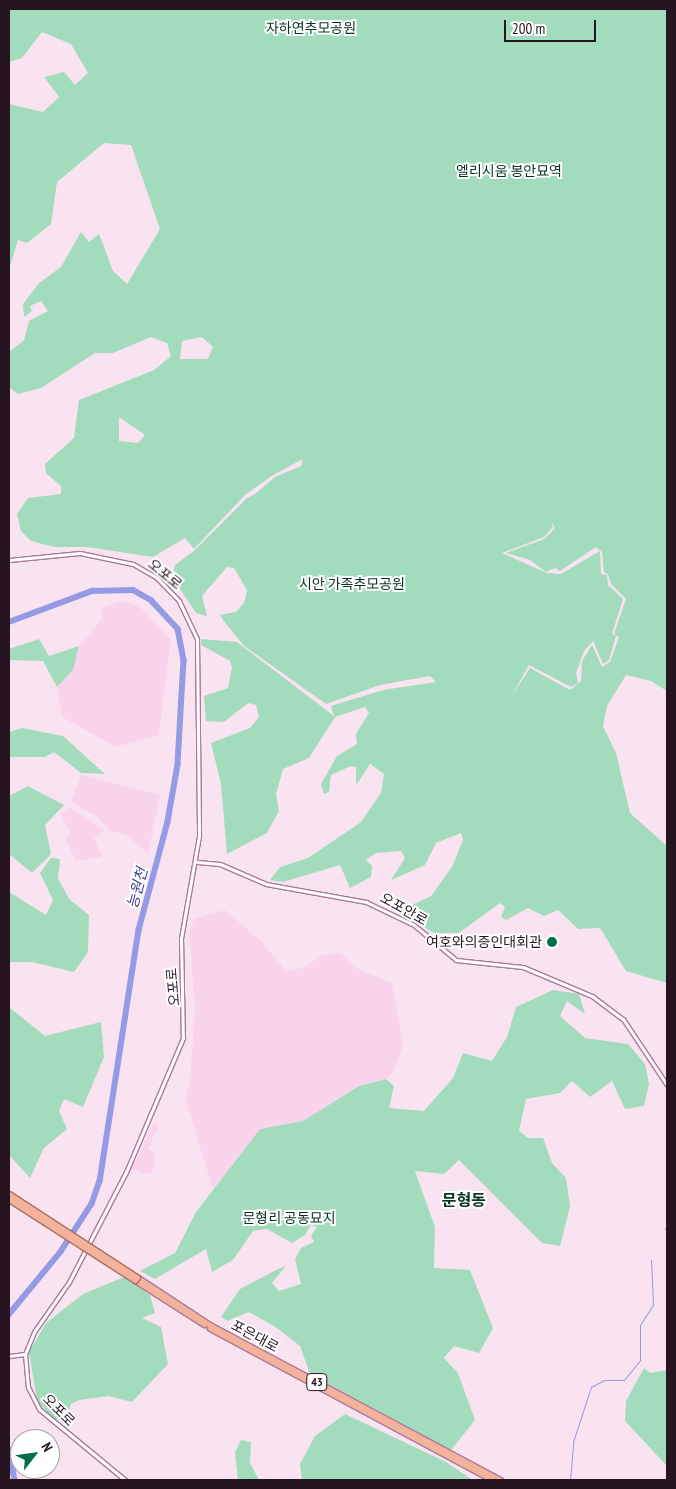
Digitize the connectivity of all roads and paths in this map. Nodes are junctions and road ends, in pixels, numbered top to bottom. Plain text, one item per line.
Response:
1 (9, 560) edge
2 (197, 862) junction
3 (667, 1085) edge
4 (9, 1194) edge
5 (9, 1199) edge
6 (136, 1279) junction
7 (25, 1354) junction
8 (10, 1356) edge
9 (125, 1480) edge
10 (493, 1480) edge
11 (500, 1480) edge

1 - 2 street, 오포로
2 - 3 street, 오포안로
2 - 7 street, 오포로
4 - 6 highway, 포은대로 / 43, bridge
5 - 6 highway, 43, bridge
6 - 10 highway, 포은대로 / 43
6 - 11 highway, 포은대로 / 43
7 - 8 street
7 - 9 street, 오포로

